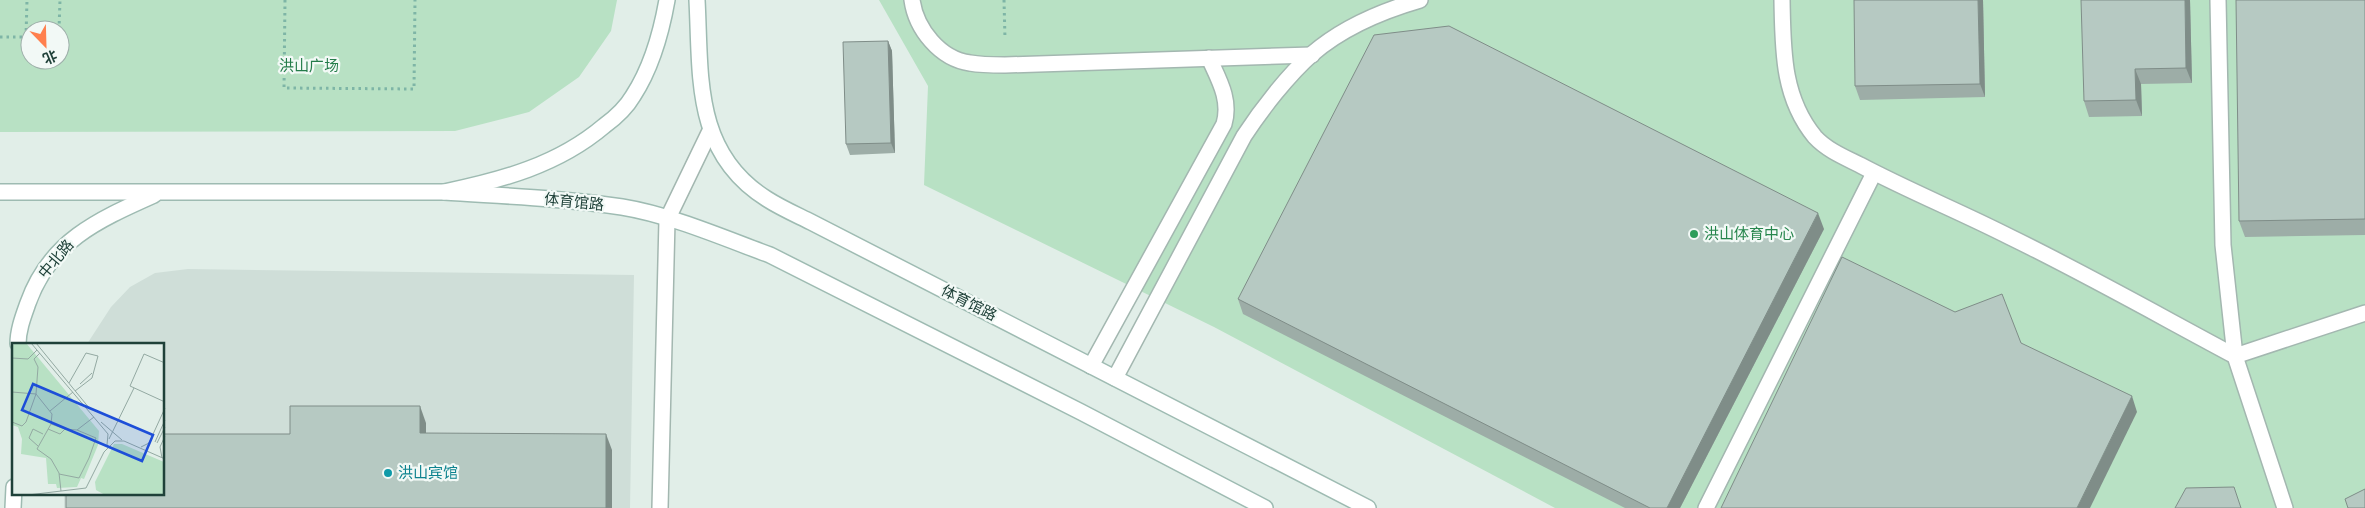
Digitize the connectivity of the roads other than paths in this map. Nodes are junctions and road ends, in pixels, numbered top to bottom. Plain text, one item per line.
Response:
1 (667, 0) edge
2 (697, 0) edge
3 (912, 0) edge
4 (1420, 0) edge
5 (1782, 0) edge
6 (2218, 0) edge
7 (1312, 55) junction
8 (1209, 58) junction
9 (710, 131) junction
10 (1874, 173) junction
11 (0, 192) edge
12 (160, 192) junction
13 (444, 192) junction
14 (667, 220) junction
15 (2365, 313) edge
16 (18, 343) edge
17 (2235, 356) junction
18 (1091, 366) junction
19 (1115, 378) junction
20 (660, 508) edge
21 (1265, 508) edge
22 (1368, 508) edge
23 (1706, 508) edge
24 (2285, 508) edge

1 - 13 main road
2 - 9 main road, 体育馆路
3 - 8 main road
4 - 7 main road
5 - 10 main road
6 - 17 main road
7 - 8 main road
7 - 19 main road
8 - 18 main road
9 - 14 main road
9 - 18 main road, 体育馆路
10 - 17 main road
10 - 23 main road
11 - 12 main road
12 - 13 main road
12 - 16 main road, 中北路
13 - 14 main road, 体育馆路
14 - 20 main road
14 - 21 main road, 体育馆路
15 - 17 main road
17 - 24 main road
18 - 19 main road, 体育馆路
19 - 22 main road, 体育馆路

